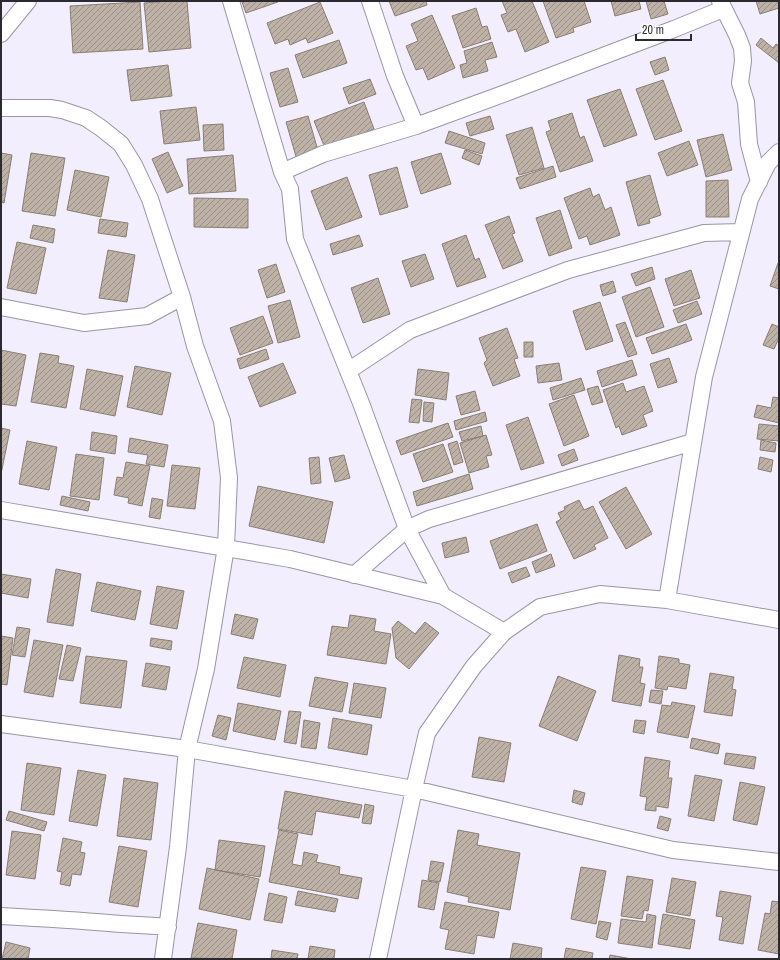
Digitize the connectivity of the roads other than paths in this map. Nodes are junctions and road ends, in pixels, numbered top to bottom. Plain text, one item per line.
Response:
1 (28, 1) edge
2 (232, 1) edge
3 (370, 1) edge
4 (721, 5) edge
5 (1, 34) edge
6 (1, 108) edge
7 (416, 126) junction
8 (779, 152) edge
9 (282, 172) junction
10 (759, 182) junction
11 (741, 232) junction
12 (182, 297) junction
13 (1, 307) edge
14 (348, 371) junction
15 (693, 442) junction
16 (1, 510) edge
17 (407, 529) junction
18 (226, 547) junction
19 (354, 575) junction
20 (443, 596) junction
21 (667, 600) junction
22 (779, 620) edge
23 (504, 632) junction
24 (1, 724) edge
25 (187, 749) junction
26 (414, 789) junction
27 (779, 862) edge
28 (1, 916) edge
29 (168, 927) junction
30 (163, 959) edge
31 (378, 959) edge

1 - 5 street
2 - 9 street
3 - 7 street
4 - 7 street
4 - 10 street
6 - 12 street
7 - 9 street
8 - 10 street
9 - 14 street
10 - 11 street
11 - 14 street
11 - 15 street
12 - 13 street
12 - 18 street
14 - 17 street
15 - 17 street
15 - 21 street
16 - 18 street
17 - 19 street
17 - 20 street
18 - 19 street
18 - 25 street
19 - 20 street
20 - 23 street
21 - 22 street
21 - 23 street
23 - 26 street
24 - 25 street
25 - 26 street
25 - 29 street
26 - 27 street
26 - 31 street
28 - 29 street
29 - 30 street

